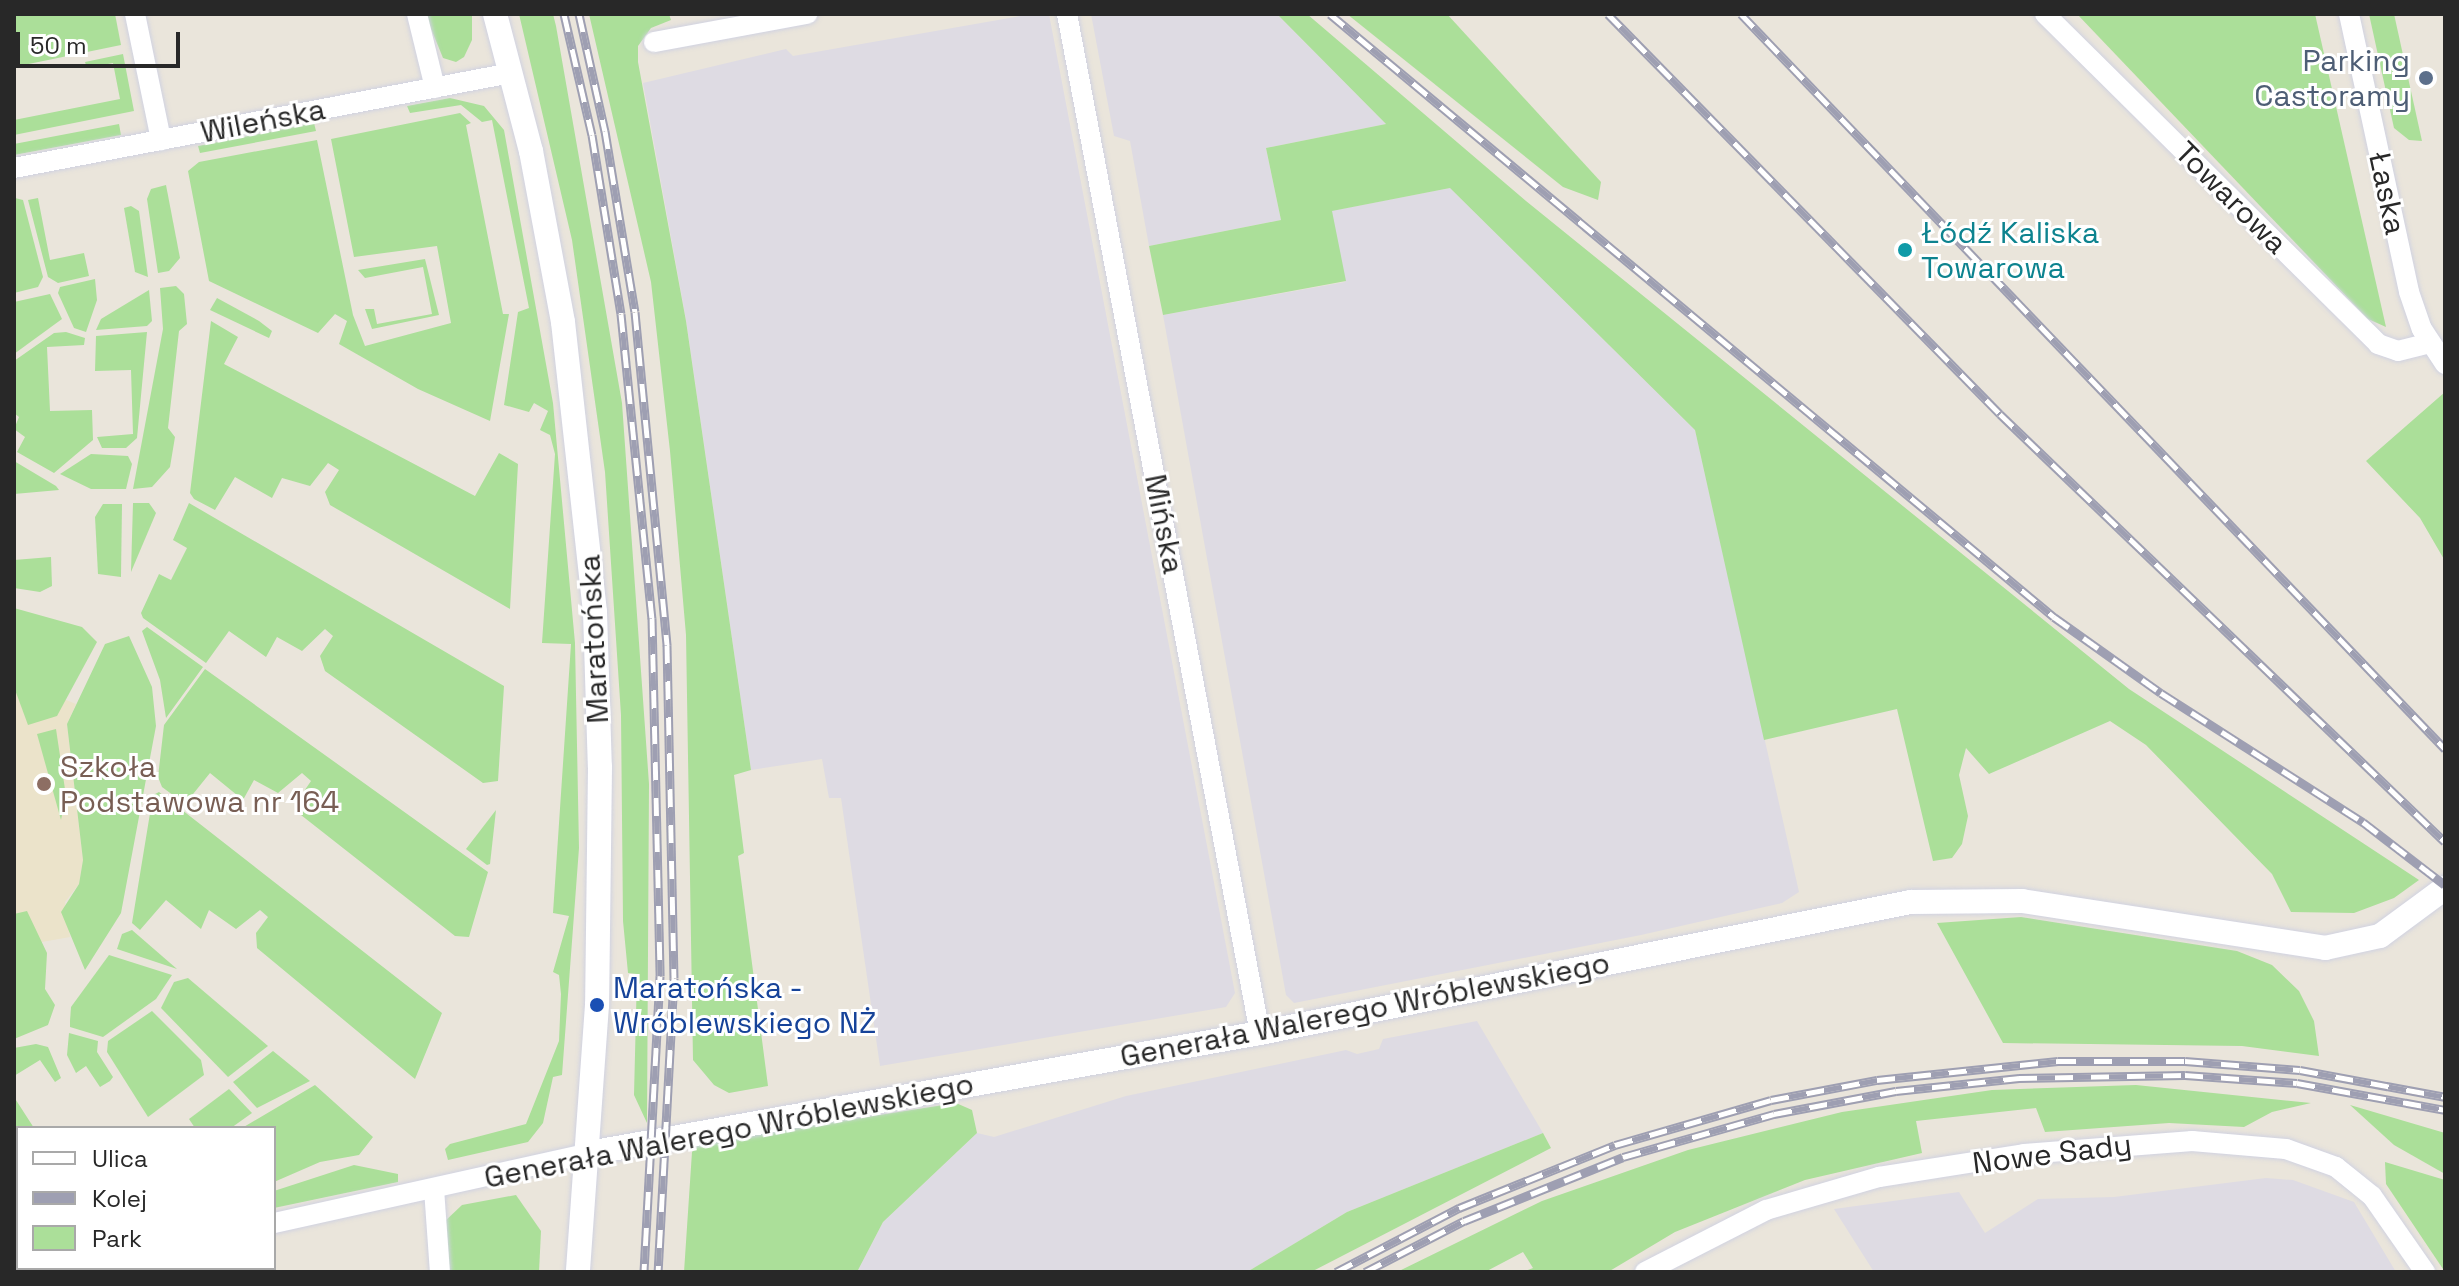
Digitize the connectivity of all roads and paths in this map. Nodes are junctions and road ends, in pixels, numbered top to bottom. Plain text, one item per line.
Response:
1 (135, 14) edge
2 (417, 14) edge
3 (495, 14) edge
4 (807, 14) edge
5 (1067, 14) edge
6 (2045, 14) edge
7 (2349, 14) edge
8 (654, 42) dead end
9 (511, 73) junction
10 (435, 88) junction
11 (161, 140) junction
12 (14, 168) edge
13 (2430, 343) junction
14 (2445, 364) edge
15 (2445, 888) edge
16 (1260, 1033) junction
17 (589, 1153) junction
18 (434, 1189) junction
19 (276, 1223) edge
20 (440, 1272) edge
21 (578, 1272) edge
22 (1645, 1272) edge
23 (2425, 1272) edge

1 - 11 street
2 - 10 street
3 - 9 street, Maratońska
4 - 8 street
5 - 16 street, Mińska
6 - 13 street, Towarowa
7 - 13 street, Łaska
9 - 10 street, Wileńska
9 - 17 street, Maratońska
10 - 11 street, Wileńska
11 - 12 street, Wileńska
13 - 14 street, Łaska
15 - 16 street, Generała Walerego Wróblewskiego
16 - 17 street, Generała Walerego Wróblewskiego
17 - 18 street, Generała Walerego Wróblewskiego
17 - 21 street, Maratońska
18 - 19 street, Generała Walerego Wróblewskiego
18 - 20 street
22 - 23 street, Nowe Sady

